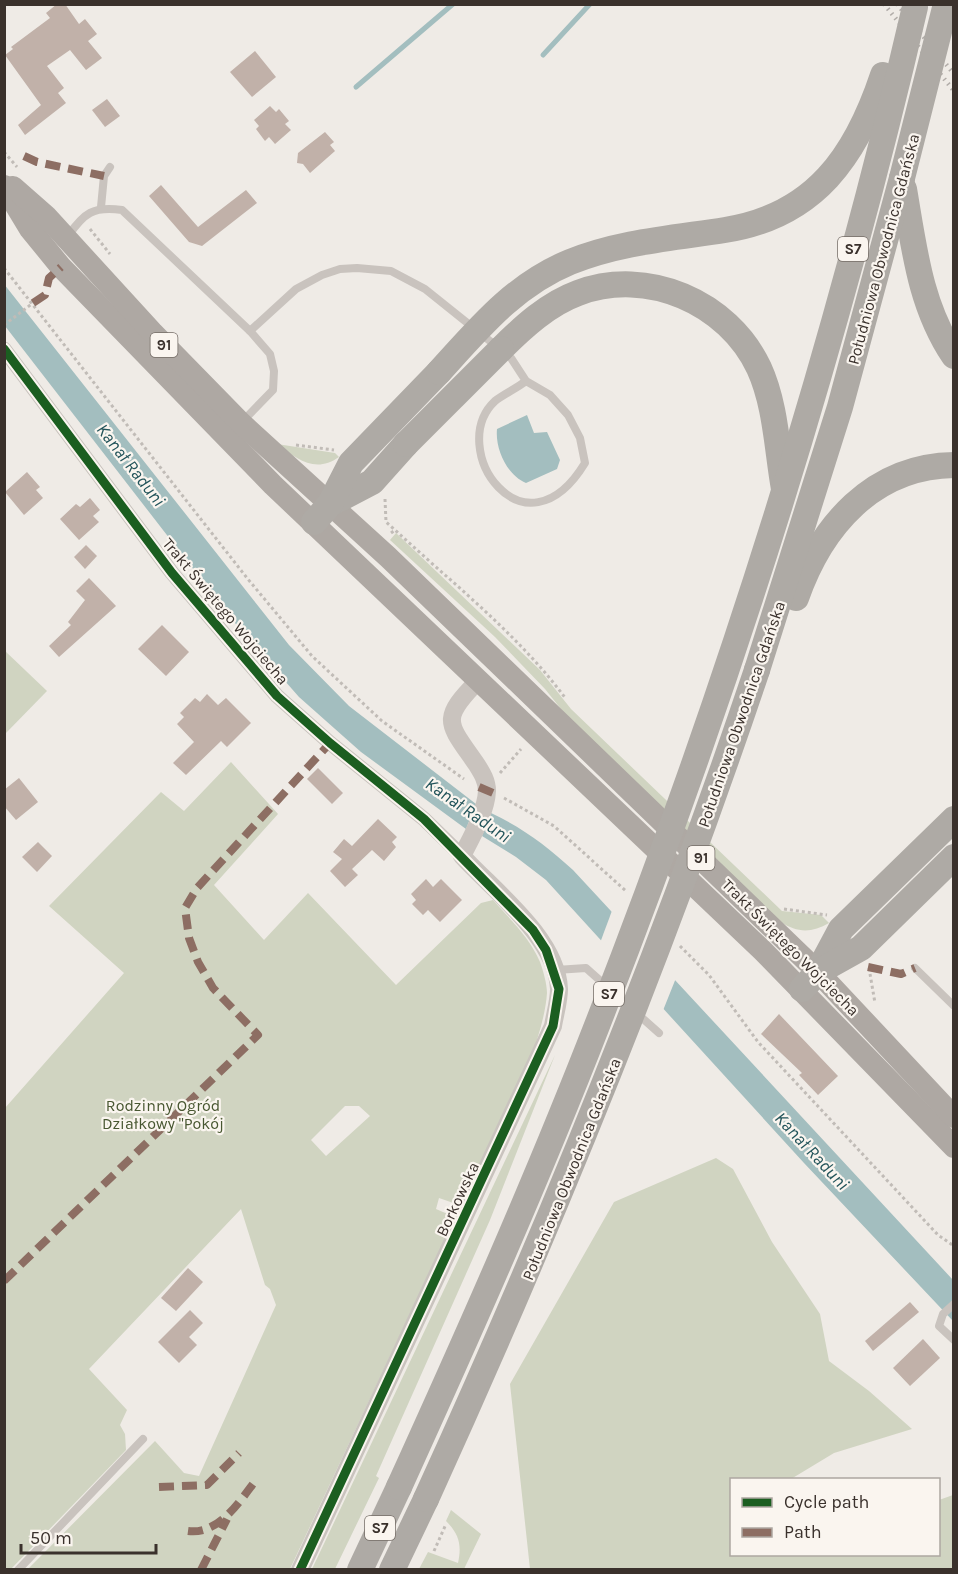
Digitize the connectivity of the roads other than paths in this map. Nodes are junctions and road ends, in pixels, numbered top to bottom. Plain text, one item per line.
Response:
1 (946, 4) edge
2 (921, 5) edge
3 (954, 29) edge
4 (110, 167) dead end
5 (14, 177) edge
6 (902, 178) junction
7 (4, 186) edge
8 (101, 207) junction
9 (66, 240) junction
10 (250, 331) junction
11 (4, 349) edge
12 (954, 356) edge
13 (526, 381) junction
14 (240, 423) junction
15 (954, 465) edge
16 (784, 489) junction
17 (322, 513) junction
18 (757, 670) junction
19 (478, 681) junction
20 (954, 819) edge
21 (466, 848) junction
22 (953, 858) edge
23 (915, 968) dead end
24 (554, 970) junction
25 (810, 981) junction
26 (954, 1006) edge
27 (659, 1033) dead end
28 (954, 1118) edge
29 (954, 1147) edge
30 (954, 1304) edge
31 (954, 1340) edge
32 (143, 1440) dead end
33 (18, 1569) edge
34 (300, 1569) edge
35 (360, 1569) edge
36 (392, 1569) edge

1 - 6 highway, Południowa Obwodnica Gdańska / S7, bridge
2 - 3 street
2 - 16 highway, Południowa Obwodnica Gdańska / S7, bridge
2 - 17 highway, bridge
4 - 8 lane
5 - 9 main road, Trakt Świętego Wojciecha / 91
6 - 12 highway
6 - 18 highway, Południowa Obwodnica Gdańska / S7
7 - 17 main road, Trakt Świętego Wojciecha / 91
8 - 9 lane
8 - 10 lane
9 - 14 main road, Trakt Świętego Wojciecha / 91
10 - 13 lane
10 - 14 lane
11 - 21 street, Trakt Świętego Wojciecha
13 - 13 lane
14 - 17 main road, Trakt Świętego Wojciecha / 91
15 - 18 highway
16 - 17 highway, bridge
16 - 35 highway, Południowa Obwodnica Gdańska / S7, bridge
17 - 19 main road, Trakt Świętego Wojciecha / 91
17 - 25 main road, Trakt Świętego Wojciecha / 91
18 - 36 highway, Południowa Obwodnica Gdańska / S7, bridge
19 - 21 street
19 - 25 main road, Trakt Świętego Wojciecha / 91
20 - 25 highway
21 - 24 street, Borkowska
22 - 25 highway
23 - 26 lane
24 - 27 lane
24 - 34 street, Borkowska
25 - 28 main road, Trakt Świętego Wojciecha / 91
25 - 29 main road, Trakt Świętego Wojciecha / 91
30 - 31 lane
32 - 33 lane

